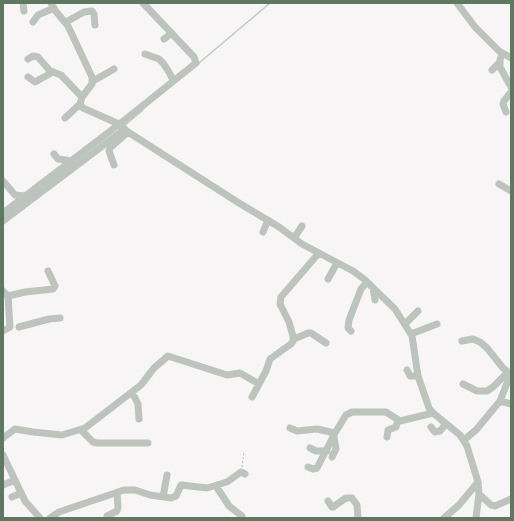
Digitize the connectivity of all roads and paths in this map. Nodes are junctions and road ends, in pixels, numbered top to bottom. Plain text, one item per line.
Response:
1 (23, 3) edge
2 (143, 3) edge
3 (457, 3) edge
4 (52, 5) edge
5 (24, 11) dead end
6 (33, 22) dead end
7 (66, 22) junction
8 (95, 25) dead end
9 (172, 33) junction
10 (164, 39) dead end
11 (145, 54) dead end
12 (501, 58) junction
13 (511, 58) edge
14 (28, 59) dead end
15 (114, 69) dead end
16 (492, 70) dead end
17 (53, 72) junction
18 (28, 77) dead end
19 (174, 80) junction
20 (93, 81) junction
21 (510, 82) edge
22 (511, 92) edge
23 (81, 100) junction
24 (506, 112) dead end
25 (65, 118) dead end
26 (123, 128) junction
27 (54, 154) dead end
28 (72, 161) junction
29 (114, 165) dead end
30 (3, 181) edge
31 (499, 184) dead end
32 (511, 191) edge
33 (26, 196) junction
34 (3, 213) edge
35 (268, 220) junction
36 (3, 221) edge
37 (302, 226) dead end
38 (263, 232) dead end
39 (294, 238) junction
40 (318, 254) junction
41 (337, 263) junction
42 (48, 272) dead end
43 (328, 279) dead end
44 (367, 282) junction
45 (373, 287) junction
46 (6, 293) edge
47 (376, 300) dead end
48 (418, 311) dead end
49 (60, 318) dead end
50 (405, 324) junction
51 (437, 324) dead end
52 (11, 328) edge
53 (351, 331) dead end
54 (411, 334) junction
55 (294, 339) junction
56 (462, 341) dead end
57 (326, 343) dead end
58 (408, 370) dead end
59 (510, 373) edge
60 (418, 376) junction
61 (259, 384) junction
62 (463, 384) dead end
63 (133, 394) junction
64 (252, 397) dead end
65 (500, 401) junction
66 (511, 404) edge
67 (433, 413) junction
68 (139, 419) dead end
69 (398, 420) junction
70 (446, 424) junction
71 (430, 427) dead end
72 (290, 428) dead end
73 (81, 430) junction
74 (335, 435) junction
75 (387, 437) dead end
76 (3, 438) edge
77 (464, 440) junction
78 (148, 443) dead end
79 (310, 448) dead end
80 (244, 451) dead end
81 (327, 451) junction
82 (3, 455) edge
83 (332, 457) dead end
84 (308, 467) dead end
85 (243, 473) joint
86 (167, 475) dead end
87 (15, 480) junction
88 (478, 482) junction
89 (3, 486) edge
90 (216, 486) junction
91 (21, 493) junction
92 (117, 493) junction
93 (479, 494) junction
94 (12, 497) dead end
95 (163, 497) junction
96 (511, 499) edge
97 (328, 501) dead end
98 (476, 510) junction
99 (107, 516) dead end
100 (242, 516) dead end
101 (40, 518) edge
102 (50, 518) edge
103 (358, 518) edge
104 (444, 518) edge
105 (471, 518) edge
106 (476, 518) edge

1 - 5 street
2 - 9 street
3 - 12 street
4 - 6 street
4 - 7 street
7 - 8 street
7 - 20 street
9 - 10 street
9 - 19 street
11 - 19 street
12 - 13 street
12 - 16 street
12 - 21 street
14 - 17 street
15 - 20 street
17 - 18 street
17 - 23 street
19 - 26 street
20 - 23 street
22 - 24 street
23 - 25 street
23 - 26 street
26 - 28 street
26 - 29 street
26 - 35 street
26 - 36 street
27 - 28 street
28 - 33 street
30 - 33 street
31 - 32 street
33 - 34 street
35 - 38 street
35 - 39 street
37 - 39 street
39 - 40 street
40 - 41 street
40 - 55 street
41 - 43 street
41 - 44 street
42 - 46 street
44 - 45 street
44 - 53 street
45 - 47 street
45 - 50 street
46 - 52 street
48 - 50 street
49 - 52 street
50 - 54 street
51 - 54 street
54 - 60 street
55 - 57 street
55 - 61 street
56 - 59 street
58 - 60 street
59 - 62 street
59 - 65 street
60 - 67 street
61 - 63 street
61 - 64 street
63 - 68 street
63 - 73 street
65 - 66 street
65 - 77 street
67 - 69 street
67 - 70 street
69 - 74 street
69 - 75 street
70 - 71 street
70 - 77 street
72 - 74 street
73 - 76 street
73 - 78 street
74 - 81 street
74 - 83 street
77 - 88 street
79 - 81 street
80 - 85 path
81 - 84 street
82 - 87 street
85 - 90 street
86 - 95 street
87 - 89 street
87 - 91 street
88 - 93 street
88 - 104 street
90 - 95 street
90 - 100 street
91 - 94 street
91 - 101 street
92 - 95 street
92 - 99 street
92 - 102 street
93 - 96 street
93 - 98 street
97 - 103 street
98 - 105 street
98 - 106 street

